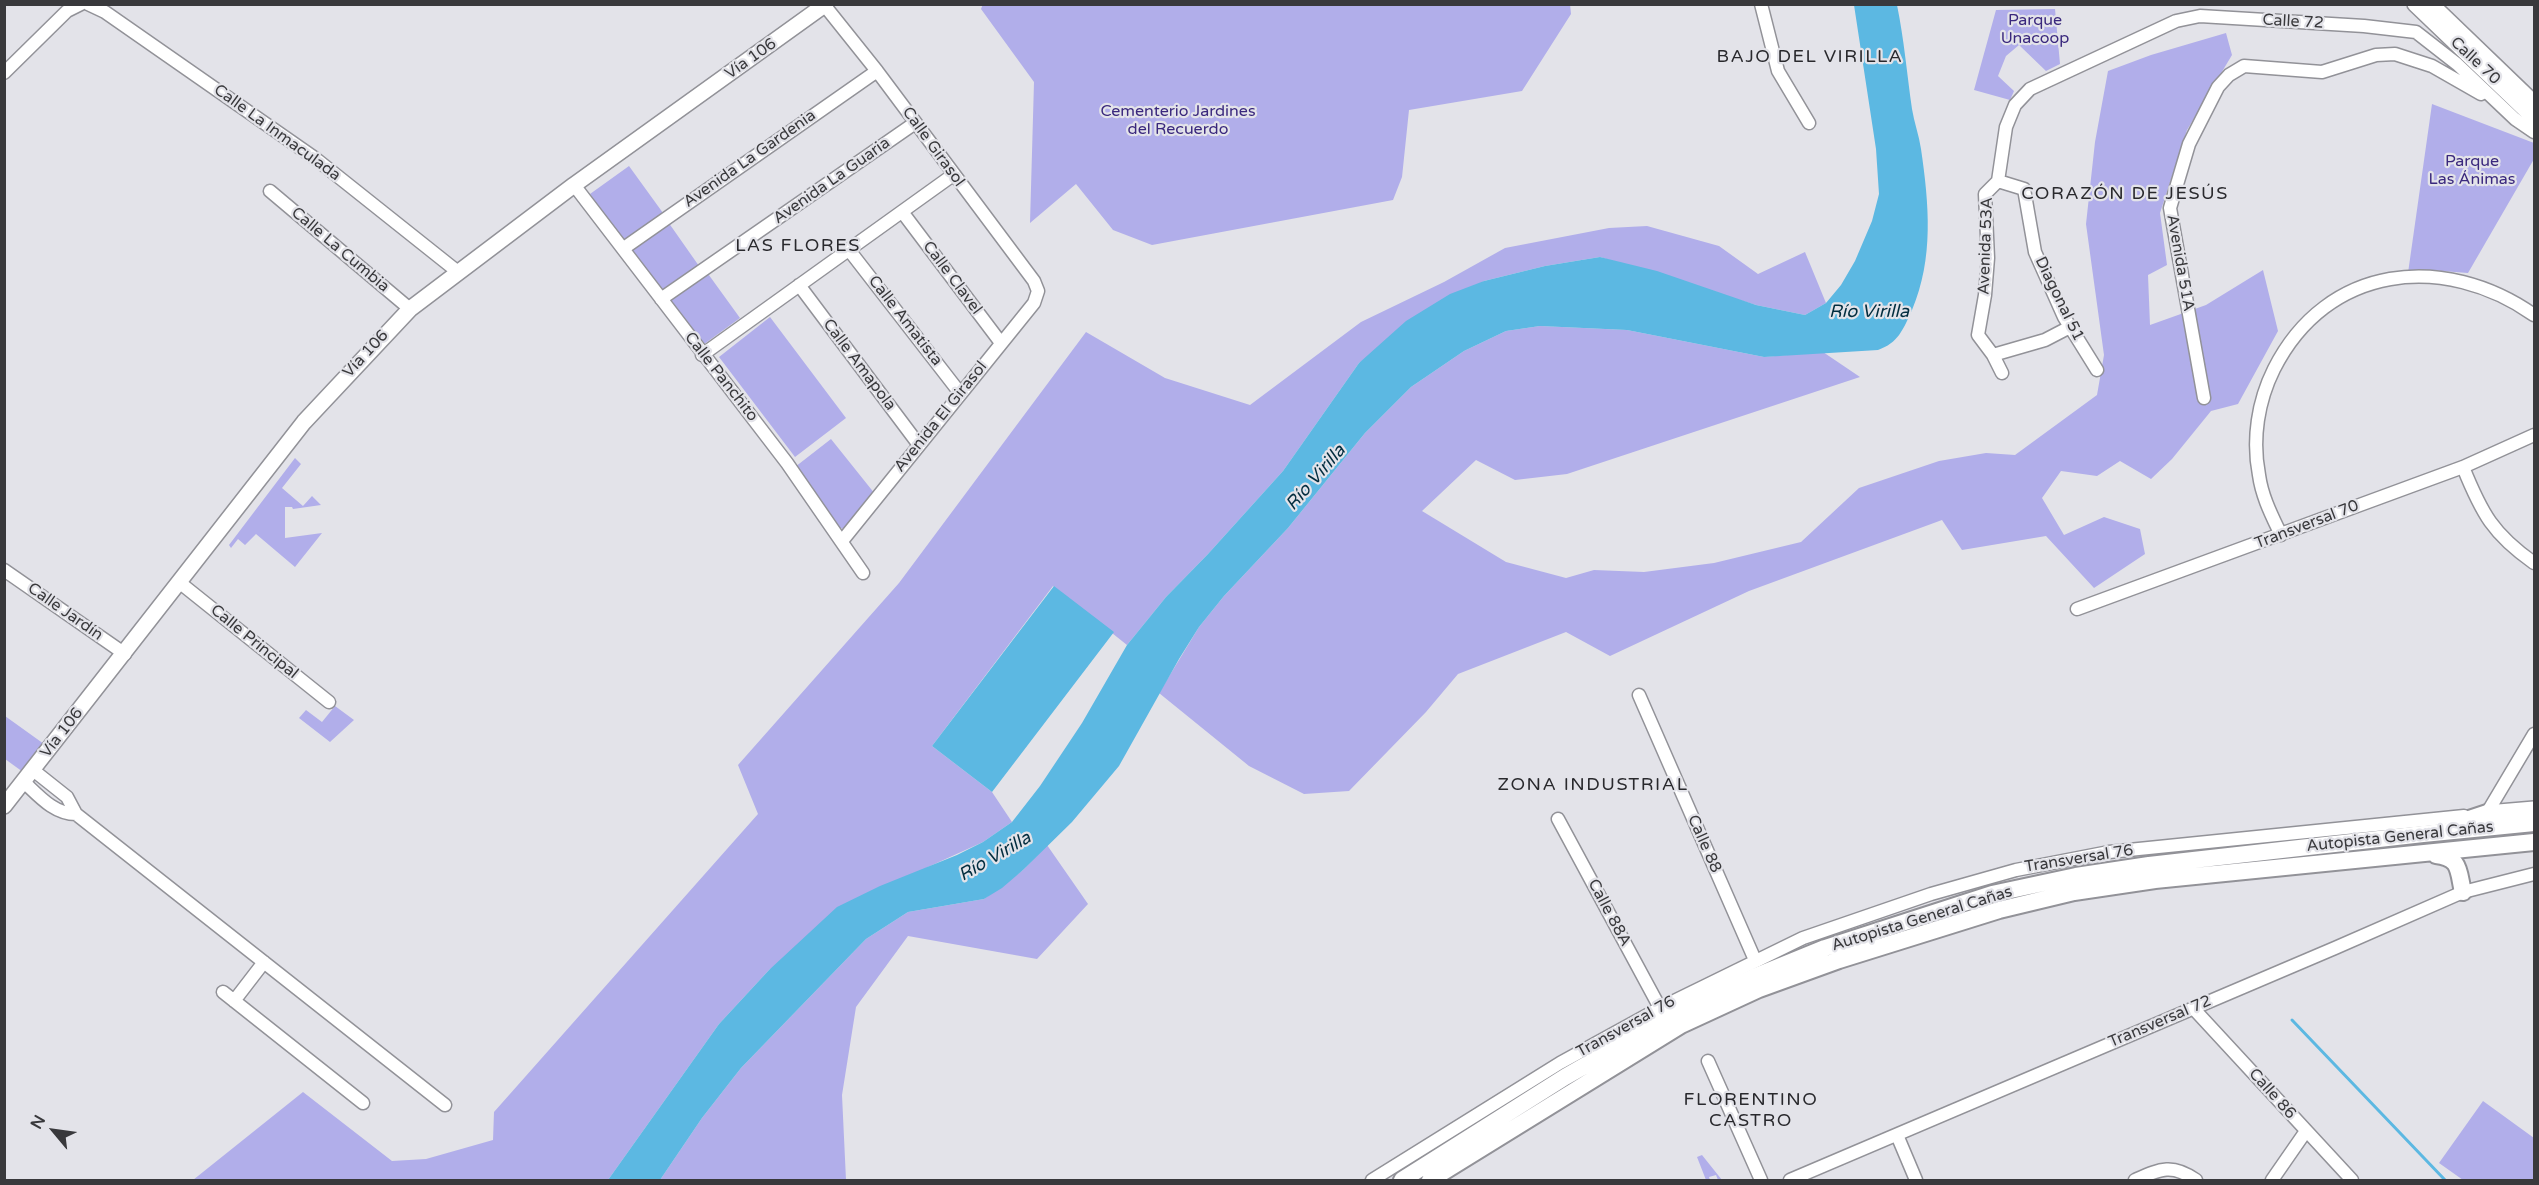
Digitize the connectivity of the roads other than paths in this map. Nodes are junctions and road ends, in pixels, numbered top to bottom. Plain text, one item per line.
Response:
1 (81, 4) edge
2 (88, 4) edge
3 (1761, 4) edge
4 (2415, 4) edge
5 (2432, 4) edge
6 (825, 5) edge
7 (877, 71) junction
8 (4, 73) edge
9 (2030, 89) joint
10 (2535, 103) edge
11 (2504, 110) junction
12 (2535, 118) edge
13 (915, 123) junction
14 (1809, 123) dead end
15 (2535, 132) edge
16 (953, 175) junction
17 (1998, 181) junction
18 (574, 185) junction
19 (270, 191) dead end
20 (903, 213) junction
21 (624, 248) junction
22 (849, 250) junction
23 (458, 272) junction
24 (799, 285) junction
25 (1038, 291) joint
26 (661, 299) junction
27 (410, 309) junction
28 (2535, 315) edge
29 (2070, 327) junction
30 (1000, 343) junction
31 (702, 355) junction
32 (1993, 356) junction
33 (2097, 370) dead end
34 (2002, 373) dead end
35 (960, 393) junction
36 (2204, 398) dead end
37 (2535, 435) edge
38 (920, 444) junction
39 (2463, 467) junction
40 (2281, 535) junction
41 (842, 541) junction
42 (2535, 563) edge
43 (4, 570) edge
44 (863, 573) dead end
45 (178, 582) junction
46 (2077, 609) dead end
47 (125, 654) junction
48 (1639, 695) dead end
49 (329, 702) dead end
50 (2535, 734) edge
51 (28, 776) junction
52 (4, 806) edge
53 (2535, 809) edge
54 (2487, 813) junction
55 (1558, 819) dead end
56 (2535, 824) edge
57 (2423, 834) junction
58 (2535, 842) edge
59 (2421, 854) junction
60 (2535, 874) edge
61 (2463, 892) junction
62 (1755, 960) junction
63 (264, 962) junction
64 (223, 992) dead end
65 (234, 1001) junction
66 (1660, 1008) junction
67 (2193, 1008) junction
68 (1708, 1060) dead end
69 (363, 1103) dead end
70 (445, 1105) dead end
71 (2306, 1131) junction
72 (1897, 1135) junction
73 (1372, 1180) edge
74 (1401, 1180) edge
75 (1430, 1180) edge
76 (1761, 1180) edge
77 (1790, 1180) edge
78 (1916, 1180) edge
79 (2135, 1180) edge
80 (2196, 1180) edge
81 (2272, 1180) edge
82 (2352, 1180) edge

1 - 8 street
2 - 23 street, Calle La Inmaculada
3 - 14 street
4 - 12 main road, Calle 70
5 - 10 main road, Calle 70
6 - 7 street, Calle Girasol
6 - 18 main road, Vía 106
7 - 13 street, Calle Girasol
7 - 21 street, Avenida La Gardenia
9 - 11 street, Calle 72
9 - 17 street, Avenida 53A
11 - 15 street, Calle 72
11 - 36 street, Avenida 51A
13 - 16 street, Calle Girasol
13 - 26 street, Avenida La Guaria
16 - 20 street
16 - 25 street, Calle Girasol
17 - 29 street, Diagonal 51
17 - 32 street, Avenida 53A
18 - 21 street, Calle Panchito
18 - 23 main road, Vía 106
19 - 27 street, Calle La Cumbia
20 - 22 street
20 - 30 street, Calle Clavel
21 - 26 street, Calle Panchito
22 - 24 street
22 - 35 street, Calle Amatista
23 - 27 main road, Vía 106
24 - 31 street
24 - 38 street, Calle Amapola
25 - 30 street, Avenida El Girasol
26 - 31 street, Calle Panchito
27 - 45 main road, Vía 106
28 - 40 street
29 - 32 street
29 - 33 street, Diagonal 51
30 - 35 street, Avenida El Girasol
31 - 41 street, Calle Panchito
32 - 34 street, Avenida 53A
35 - 38 street, Avenida El Girasol
37 - 39 street, Transversal 70
38 - 41 street, Avenida El Girasol
39 - 40 street, Transversal 70
39 - 42 street
40 - 46 street, Transversal 70
41 - 44 street, Calle Panchito
43 - 47 street, Calle Jardín
45 - 47 main road, Vía 106
45 - 49 street, Calle Principal
47 - 51 main road, Vía 106
48 - 62 street, Calle 88
50 - 54 street
51 - 52 main road, Vía 106
51 - 63 street
53 - 54 main road, Transversal 76
54 - 57 highway
54 - 62 street, Transversal 76
55 - 66 street, Calle 88A
56 - 57 highway, Autopista General Cañas
57 - 74 highway, Autopista General Cañas
58 - 59 highway, Autopista General Cañas
59 - 61 highway
59 - 75 highway, Autopista General Cañas
60 - 61 street, Transversal 72
61 - 67 street, Transversal 72
62 - 66 street, Transversal 76
63 - 65 street
63 - 70 street
64 - 65 street
65 - 69 street
66 - 73 street, Transversal 76
67 - 71 street, Calle 86
67 - 72 street, Transversal 72
68 - 76 street
71 - 81 street
71 - 82 street, Calle 86
72 - 77 street, Transversal 72
72 - 78 street
79 - 80 street

